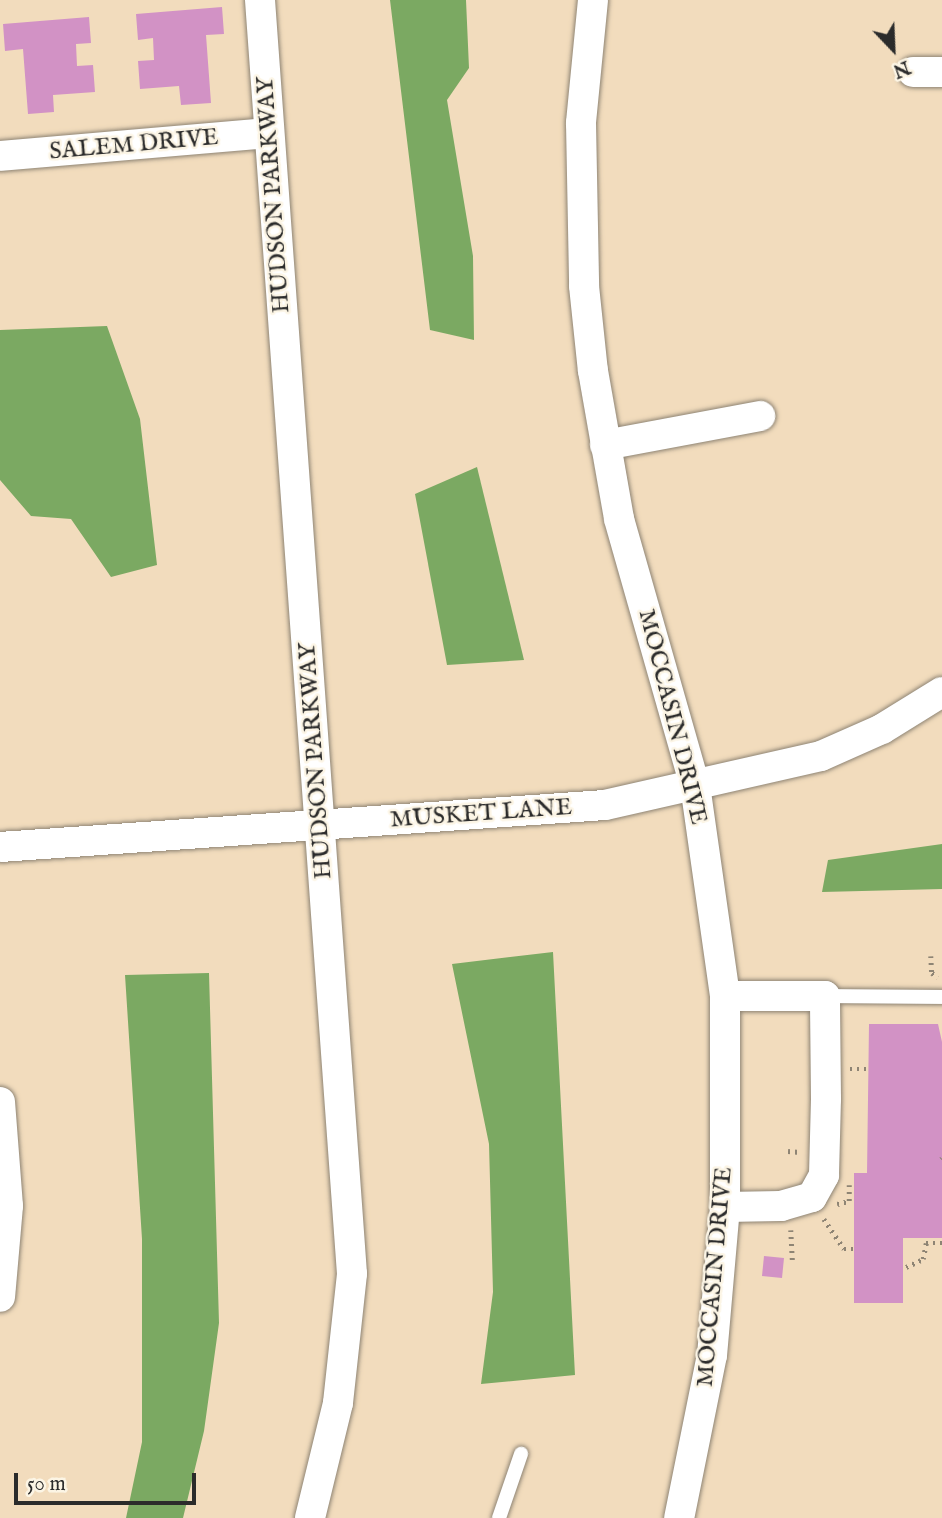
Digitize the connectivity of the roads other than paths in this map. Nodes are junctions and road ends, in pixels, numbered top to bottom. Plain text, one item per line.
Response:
1 (260, 0) edge
2 (593, 0) edge
3 (268, 133) junction
4 (0, 156) edge
5 (760, 416) dead end
6 (605, 444) junction
7 (942, 692) edge
8 (695, 785) junction
9 (321, 826) junction
10 (0, 847) edge
11 (725, 996) junction
12 (825, 996) junction
13 (942, 997) edge
14 (0, 1102) edge
15 (725, 1207) junction
16 (0, 1297) edge
17 (521, 1454) dead end
18 (316, 1516) edge
19 (499, 1518) edge
20 (679, 1518) edge

1 - 3 street, HUDSON PARKWAY
2 - 6 street, MOCCASIN DRIVE
3 - 4 street, SALEM DRIVE
3 - 9 street, HUDSON PARKWAY
5 - 6 street
6 - 8 street, MOCCASIN DRIVE
7 - 8 street, MUSKET LANE
8 - 9 street, MUSKET LANE
8 - 11 street, MOCCASIN DRIVE
9 - 10 street, MUSKET LANE
9 - 18 street, HUDSON PARKWAY
11 - 12 street
11 - 15 street, MOCCASIN DRIVE
12 - 13 lane
12 - 15 street
14 - 16 street
15 - 20 street, MOCCASIN DRIVE
17 - 19 lane

